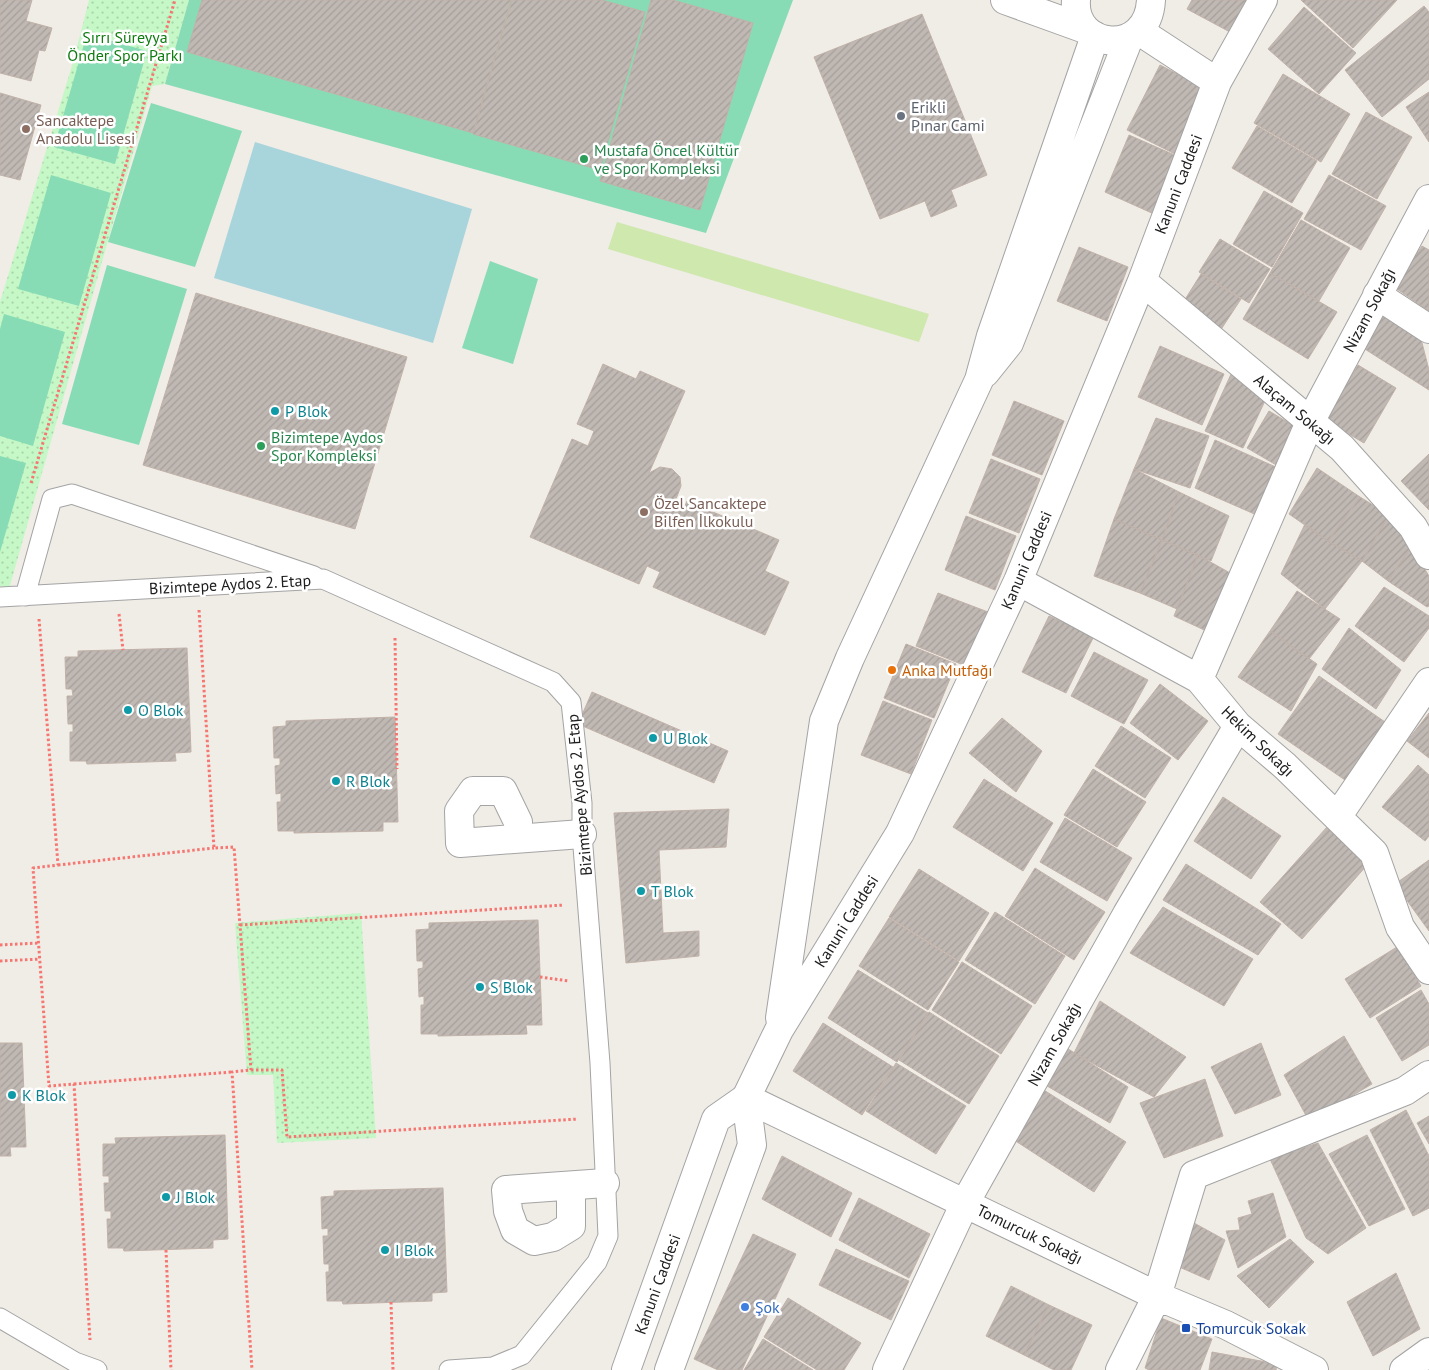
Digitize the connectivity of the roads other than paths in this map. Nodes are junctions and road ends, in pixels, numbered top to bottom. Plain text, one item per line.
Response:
1 (1005, 0) edge
2 (1076, 0) edge
3 (1152, 0) edge
4 (1262, 0) edge
5 (1090, 32) junction
6 (1134, 34) junction
7 (1217, 82) junction
8 (1429, 199) edge
9 (1142, 281) junction
10 (1377, 295) junction
11 (1429, 329) edge
12 (979, 380) junction
13 (1310, 422) junction
14 (1429, 555) edge
15 (323, 579) junction
16 (1018, 581) junction
17 (31, 596) junction
18 (0, 597) edge
19 (1198, 680) junction
20 (1429, 682) edge
21 (1238, 726) junction
22 (1338, 818) junction
23 (518, 822) dead end
24 (582, 834) junction
25 (1429, 970) edge
26 (778, 1030) junction
27 (1429, 1074) edge
28 (746, 1098) junction
29 (605, 1183) junction
30 (571, 1198) dead end
31 (965, 1203) junction
32 (1157, 1296) junction
33 (0, 1318) edge
34 (1429, 1352) edge
35 (1299, 1366) edge
36 (94, 1369) edge
37 (449, 1370) edge
38 (626, 1370) edge
39 (669, 1370) edge
40 (887, 1370) edge
41 (1120, 1370) edge
42 (1404, 1370) edge

1 - 5 street
2 - 5 street
3 - 6 street
4 - 7 street, Kanuni Caddesi
5 - 6 street
5 - 12 street
6 - 7 street
6 - 12 street
7 - 9 street, Kanuni Caddesi
8 - 10 street, Nizam Sokağı
9 - 13 street, Alaçam Sokağı
9 - 16 street, Kanuni Caddesi
10 - 11 street
10 - 13 street, Nizam Sokağı
12 - 26 street
13 - 14 street, Alaçam Sokağı
13 - 19 street, Nizam Sokağı
15 - 17 lane, Bizimtepe Aydos 2. Etap
15 - 17 lane
15 - 24 lane, Bizimtepe Aydos 2. Etap
16 - 19 street, Hekim Sokağı
16 - 26 street, Kanuni Caddesi
17 - 18 lane, Bizimtepe Aydos 2. Etap
19 - 21 street, Hekim Sokağı
20 - 22 street
21 - 22 street, Hekim Sokağı
21 - 31 street, Nizam Sokağı
22 - 25 street, Hekim Sokağı
23 - 24 street
24 - 29 lane, Bizimtepe Aydos 2. Etap
26 - 28 street, Kanuni Caddesi
27 - 32 street
28 - 31 street, Tomurcuk Sokağı
28 - 38 street, Kanuni Caddesi
28 - 39 street
29 - 30 street
29 - 37 lane, Bizimtepe Aydos 2. Etap
31 - 32 street, Tomurcuk Sokağı
31 - 40 street, Nizam Sokağı
32 - 35 street, Tomurcuk Sokağı
32 - 41 street
33 - 36 lane
34 - 42 street

